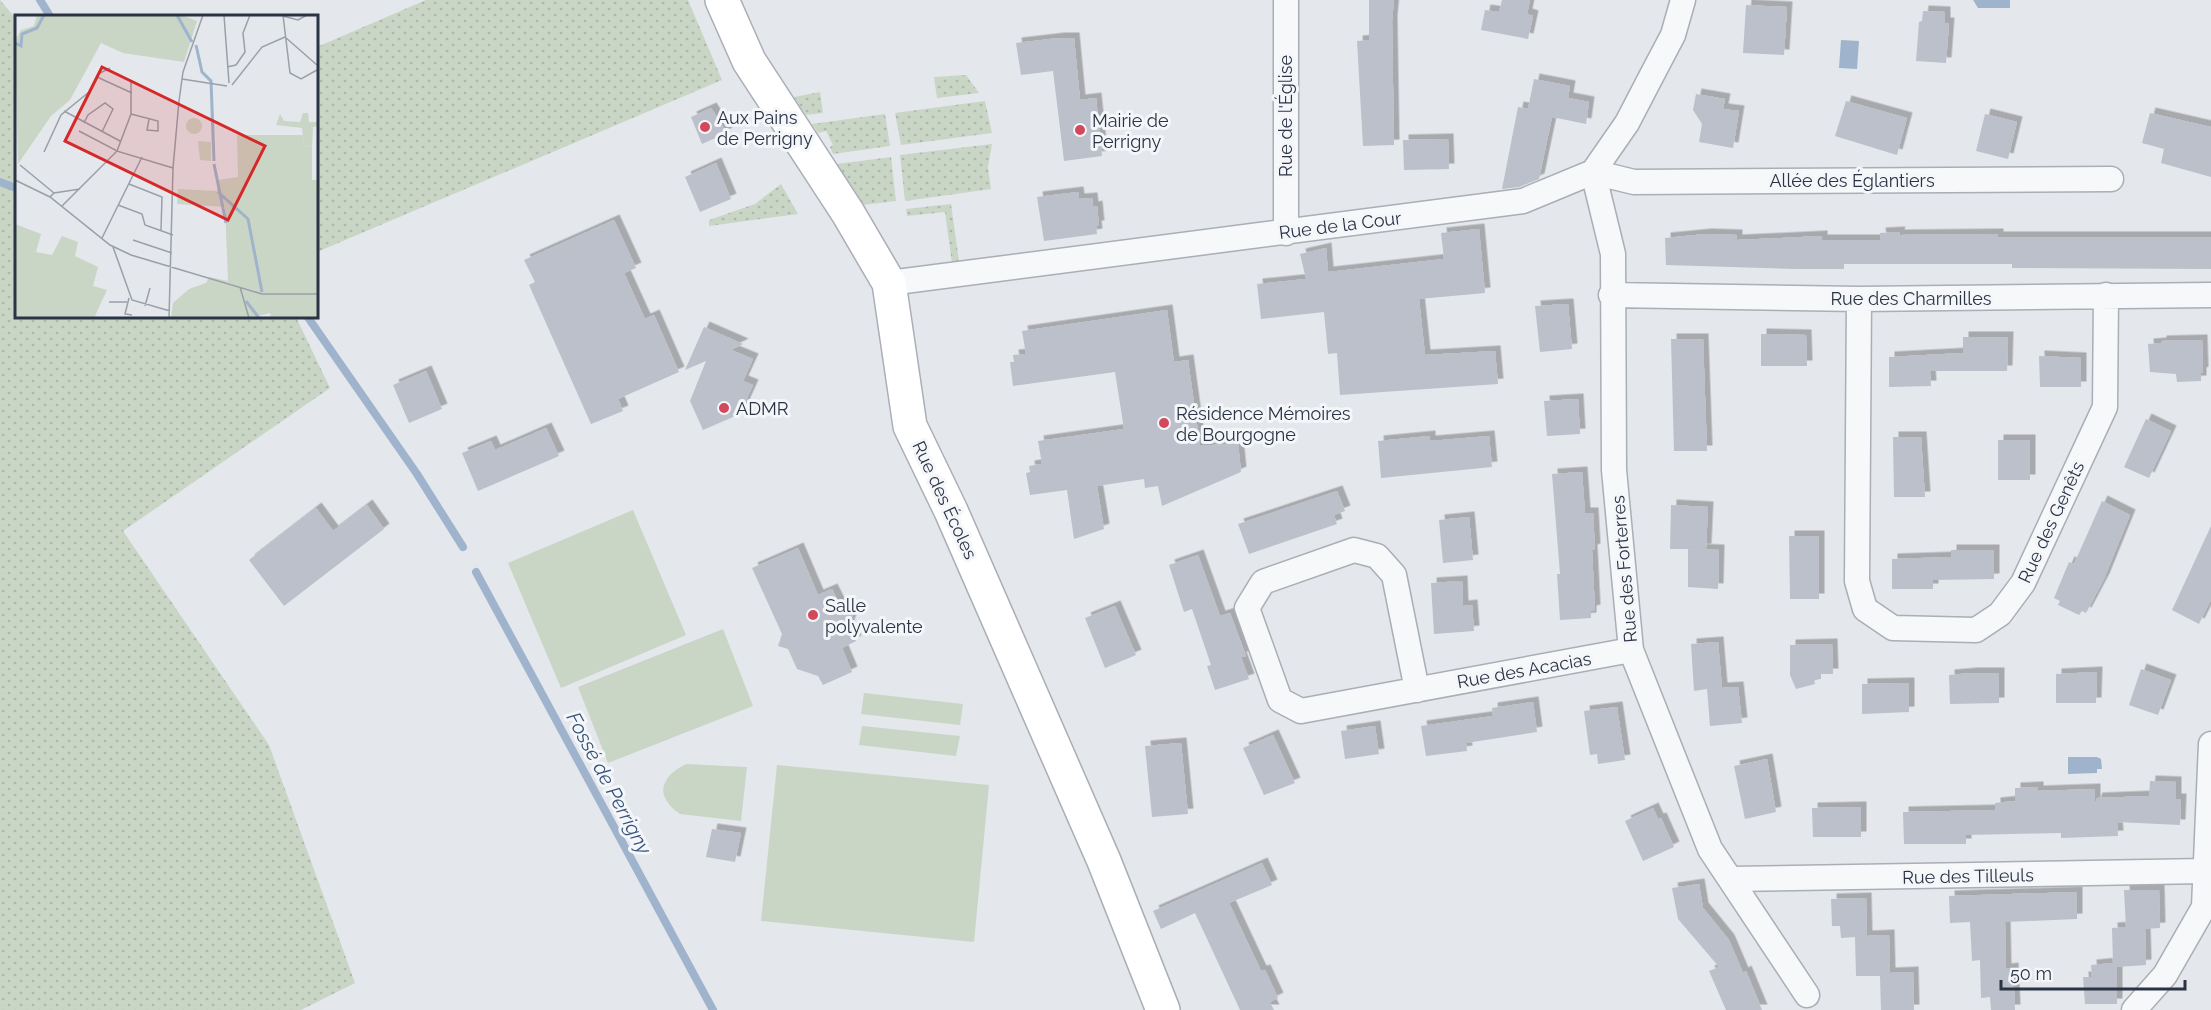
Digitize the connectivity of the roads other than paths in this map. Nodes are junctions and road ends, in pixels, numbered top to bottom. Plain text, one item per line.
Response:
1 (722, 0) edge
2 (1286, 0) edge
3 (1683, 0) edge
4 (1593, 172) junction
5 (2111, 179) dead end
6 (1286, 233) junction
7 (889, 283) junction
8 (1611, 295) junction
9 (2106, 295) junction
10 (2211, 295) edge
11 (1858, 299) junction
12 (1631, 650) junction
13 (1417, 690) junction
14 (2211, 744) edge
15 (2205, 871) junction
16 (1730, 879) junction
17 (1807, 995) dead end
18 (1163, 1010) edge
19 (2134, 1010) edge

1 - 7 main road, Rue des Écoles
2 - 6 street, Rue de l'Église
3 - 4 street
4 - 5 street, Allée des Églantiers
4 - 6 street, Rue de la Cour
4 - 8 street, Rue des Forterres
6 - 7 street, Rue de la Cour
7 - 18 main road, Rue des Écoles
8 - 11 street, Rue des Charmilles
8 - 12 street, Rue des Forterres
9 - 10 street, Rue des Charmilles
9 - 11 street, Rue des Charmilles
9 - 11 street, Rue des Genêts
12 - 13 street, Rue des Acacias
12 - 16 street, Rue des Forterres
13 - 13 street, Rue des Acacias
14 - 15 street
15 - 16 street, Rue des Tilleuls
15 - 19 street
16 - 17 street, Rue des Forterres

